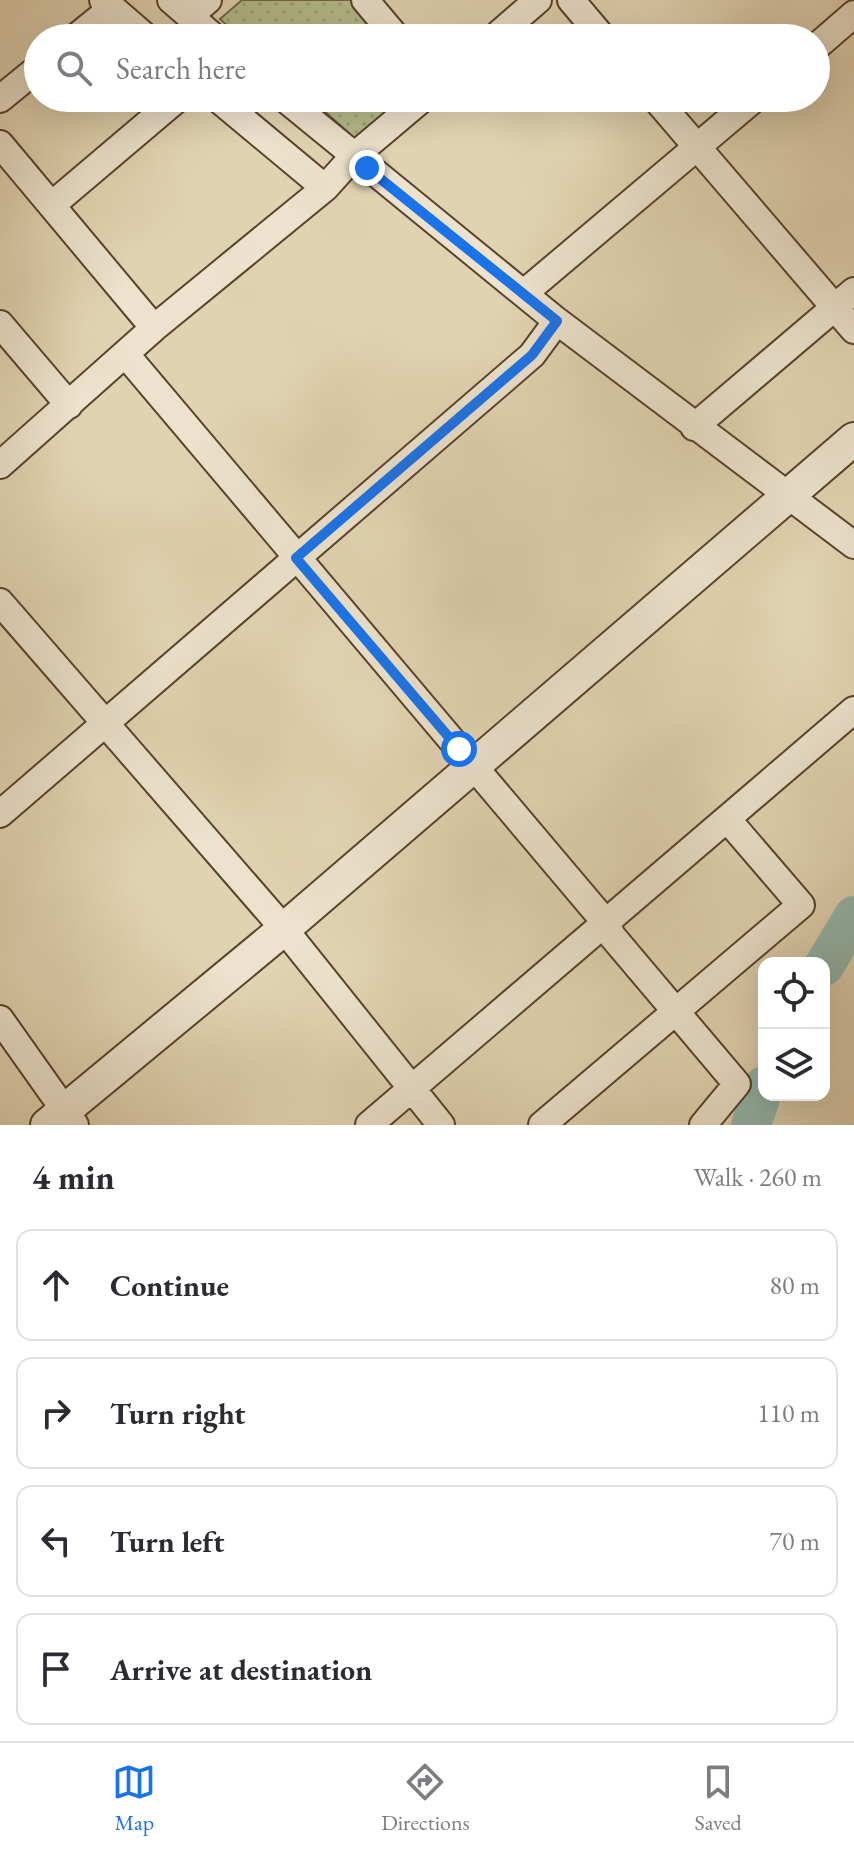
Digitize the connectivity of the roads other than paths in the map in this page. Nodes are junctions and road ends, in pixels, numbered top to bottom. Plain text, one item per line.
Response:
1 (365, 0) edge
2 (538, 0) edge
3 (571, 0) edge
4 (107, 4) edge
5 (190, 5) edge
6 (854, 14) edge
7 (88, 24) edge
8 (131, 24) edge
9 (204, 24) edge
10 (385, 24) edge
11 (510, 24) edge
12 (591, 24) edge
13 (830, 35) edge
14 (24, 79) edge
15 (0, 99) edge
16 (161, 112) edge
17 (234, 112) edge
18 (300, 112) edge
19 (406, 112) edge
20 (667, 112) edge
21 (738, 112) edge
22 (0, 144) edge
23 (697, 147) junction
24 (353, 157) junction
25 (325, 188) junction
26 (53, 204) junction
27 (524, 293) junction
28 (844, 299) edge
29 (557, 321) junction
30 (0, 324) edge
31 (154, 328) junction
32 (854, 330) edge
33 (127, 356) junction
34 (69, 405) junction
35 (694, 427) junction
36 (854, 439) edge
37 (0, 465) edge
38 (789, 494) junction
39 (854, 545) edge
40 (296, 558) junction
41 (0, 602) edge
42 (854, 710) edge
43 (107, 723) junction
44 (471, 764) junction
45 (0, 814) edge
46 (728, 820) junction
47 (606, 923) junction
48 (284, 929) junction
49 (676, 1011) junction
50 (0, 1019) edge
51 (411, 1088) junction
52 (62, 1120) edge
53 (369, 1125) edge
54 (441, 1125) edge
55 (542, 1125) edge
56 (703, 1125) edge

1 - 10 street
2 - 11 street
3 - 12 street
4 - 7 street
4 - 8 street
5 - 9 street
6 - 13 street
14 - 15 street
16 - 26 street
17 - 25 street
18 - 24 street
19 - 24 street
20 - 23 street
21 - 23 street
22 - 26 street
23 - 27 street
23 - 28 street
24 - 25 street
24 - 27 street
25 - 31 street
26 - 31 street
27 - 29 street
28 - 32 street
28 - 35 street
29 - 35 street
29 - 40 street
30 - 34 street
31 - 33 street
33 - 34 street
33 - 40 street
34 - 37 street
35 - 38 street
36 - 38 street
38 - 39 street
38 - 44 street
40 - 43 street
40 - 44 street
41 - 43 street
42 - 46 street
43 - 45 street
43 - 48 street
44 - 47 street
44 - 48 street
46 - 47 street
46 - 49 street
47 - 49 street
47 - 51 street
48 - 51 street
48 - 52 street
49 - 55 street
49 - 56 street
50 - 52 street
51 - 53 street
51 - 54 street

